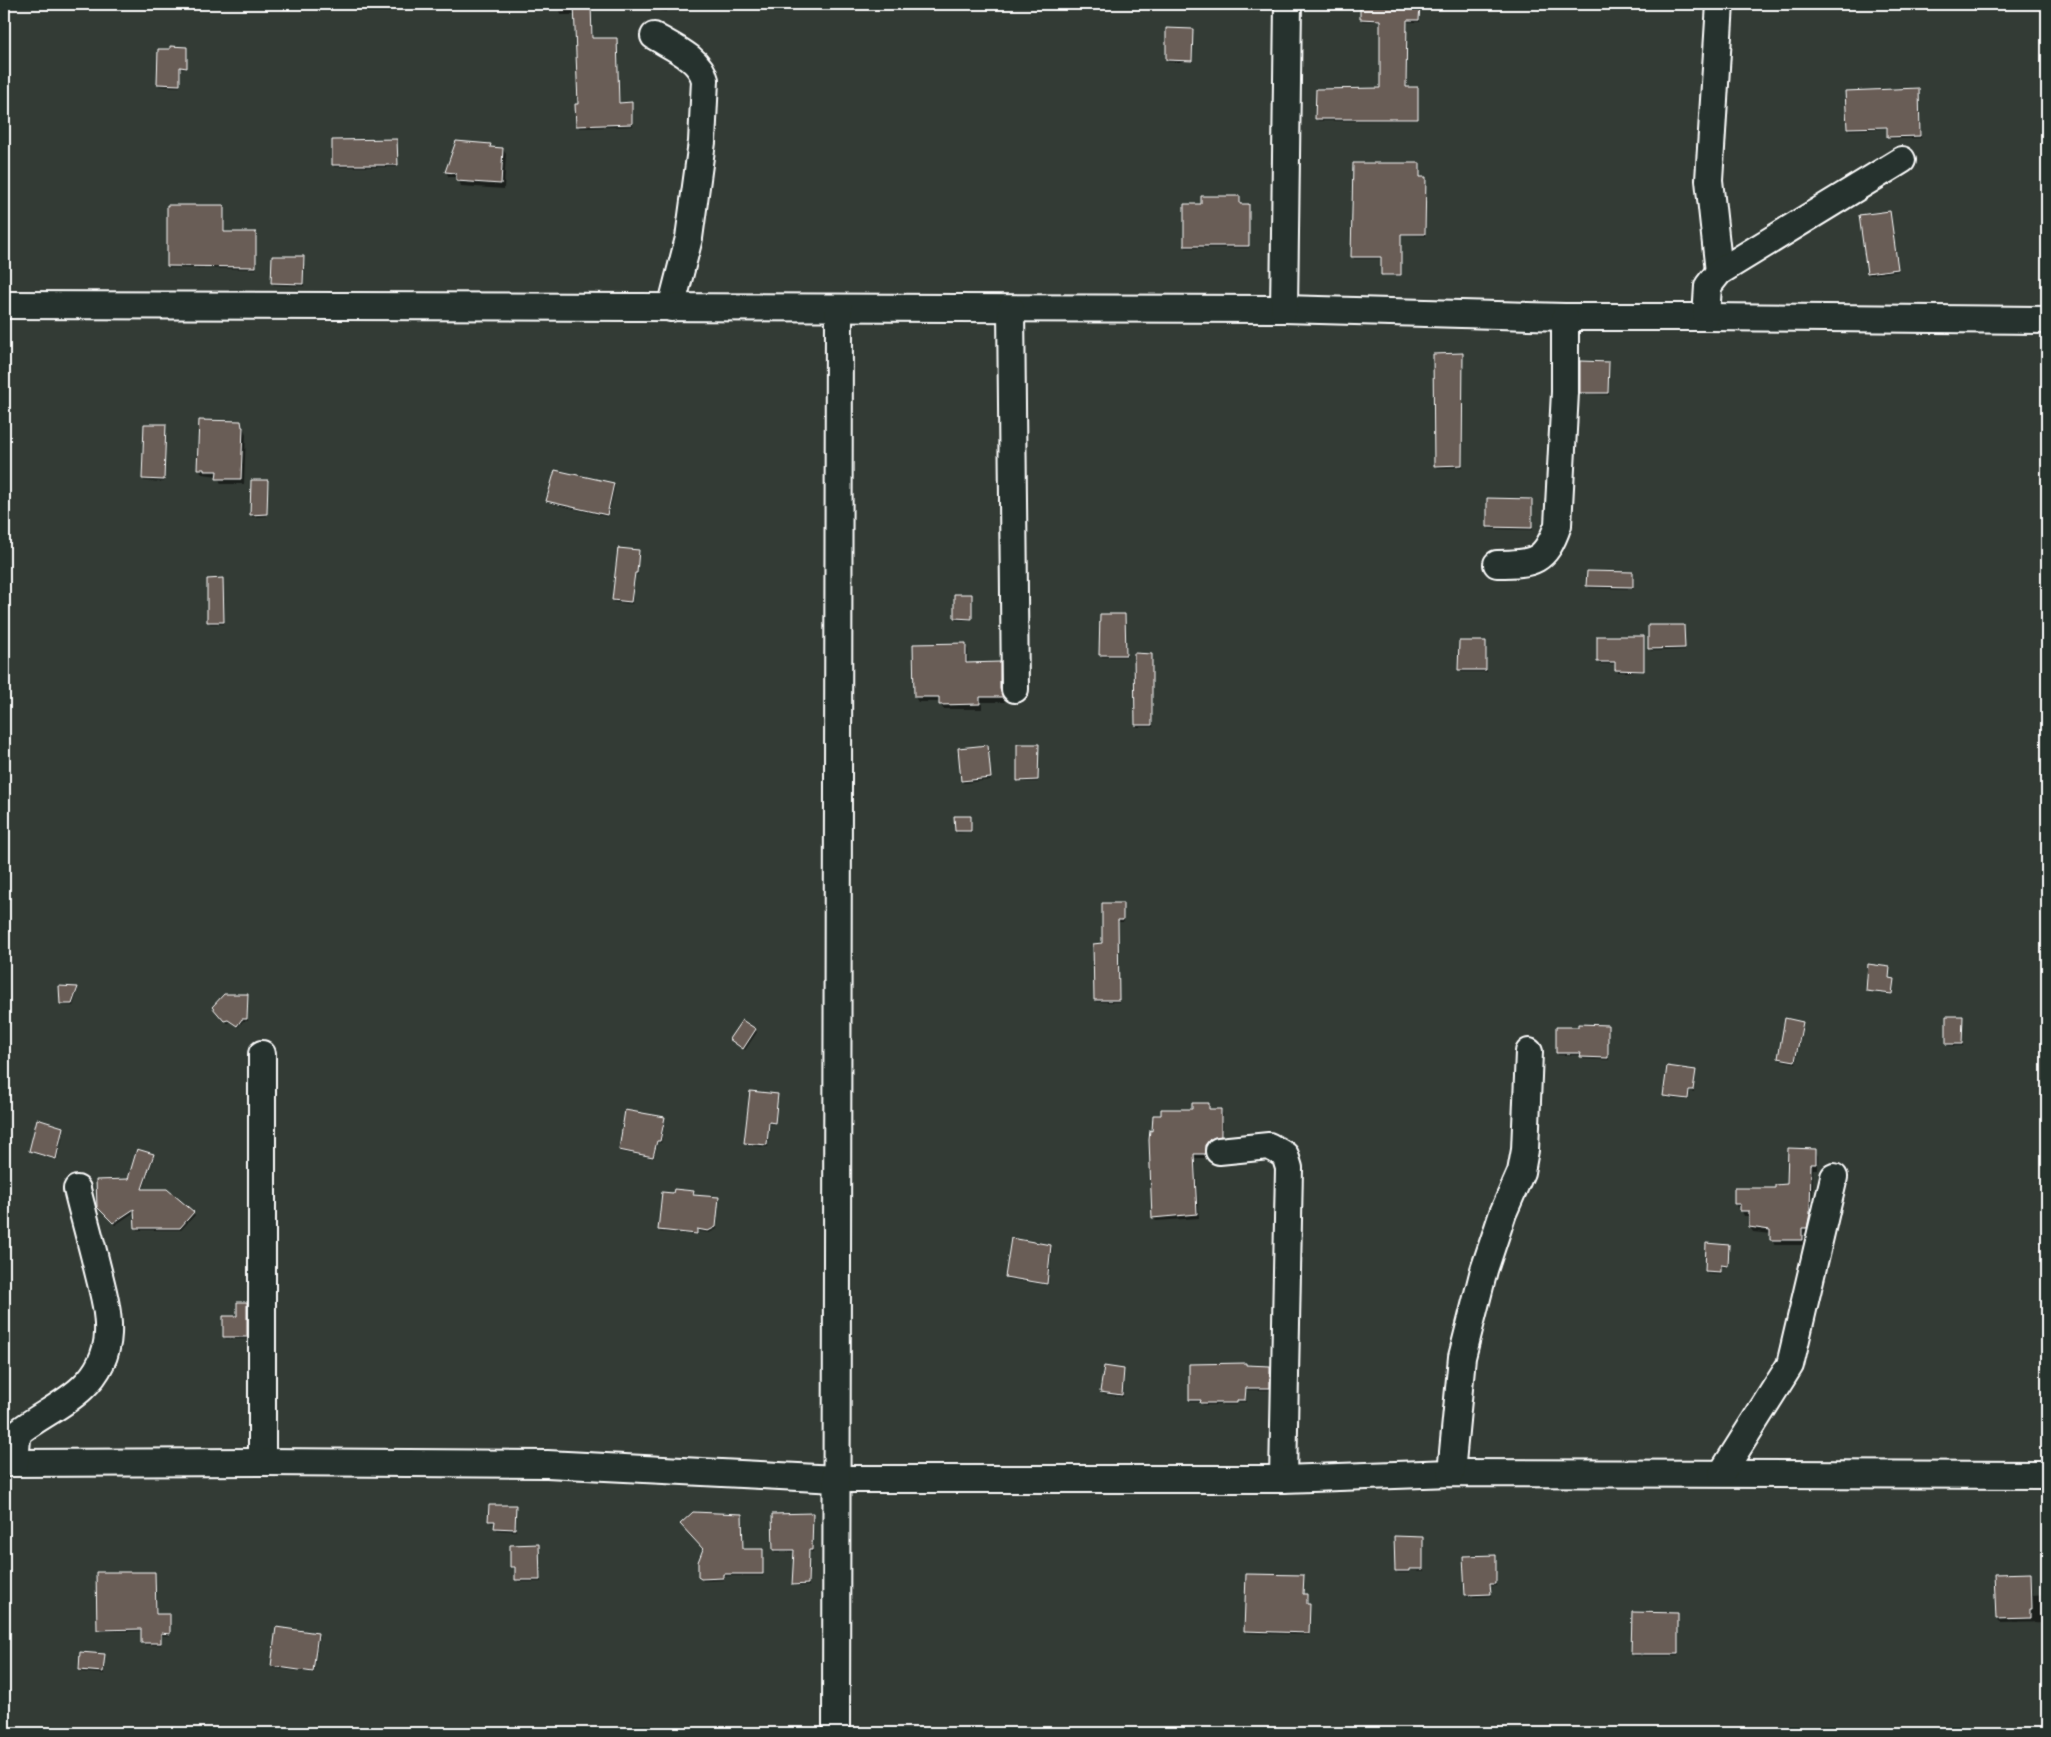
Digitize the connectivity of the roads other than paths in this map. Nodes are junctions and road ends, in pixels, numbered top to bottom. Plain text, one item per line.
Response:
1 (1288, 4) edge
2 (1720, 4) edge
3 (654, 36) dead end
4 (1902, 160) dead end
5 (1718, 272) junction
6 (4, 305) edge
7 (671, 308) junction
8 (839, 308) junction
9 (1011, 309) junction
10 (1284, 309) junction
11 (1706, 316) junction
12 (1565, 317) junction
13 (2047, 320) edge
14 (1497, 564) dead end
15 (1015, 689) dead end
16 (1529, 1052) dead end
17 (262, 1054) dead end
18 (1219, 1151) dead end
19 (1834, 1177) dead end
20 (77, 1189) dead end
21 (262, 1462) junction
22 (10, 1463) edge
23 (1451, 1473) junction
24 (1722, 1473) junction
25 (2047, 1475) edge
26 (836, 1479) junction
27 (1283, 1479) junction
28 (836, 1733) edge

1 - 10 street
2 - 5 street
3 - 7 street
4 - 5 street
5 - 11 street
6 - 7 street
7 - 8 street
8 - 9 street
8 - 26 street
9 - 10 street
9 - 15 street
10 - 12 street
11 - 12 street
11 - 13 street
12 - 14 street
16 - 23 street
17 - 21 street
18 - 27 street
19 - 24 street
20 - 22 street
21 - 22 street
21 - 26 street
23 - 24 street
23 - 27 street
24 - 25 street
26 - 27 street
26 - 28 street

